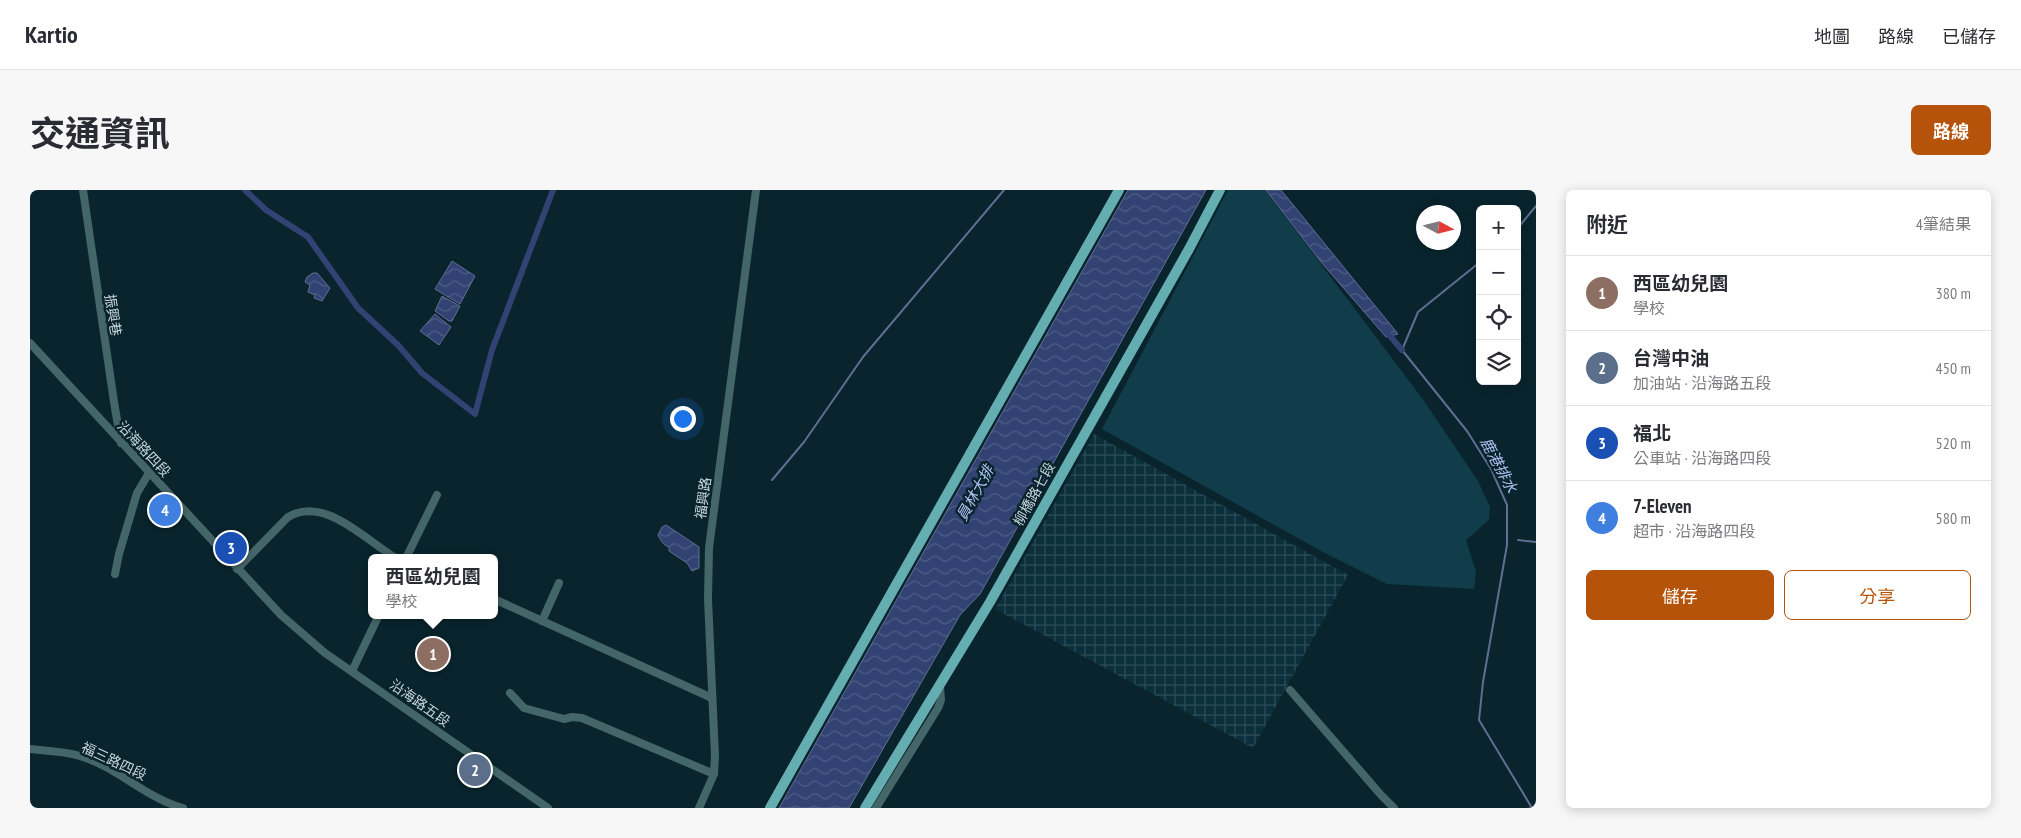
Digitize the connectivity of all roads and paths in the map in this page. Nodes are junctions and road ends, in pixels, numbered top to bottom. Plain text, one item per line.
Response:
1 (83, 190) edge
2 (756, 190) edge
3 (1119, 190) edge
4 (1220, 190) edge
5 (30, 343) edge
6 (121, 443) junction
7 (149, 472) junction
8 (437, 494) dead end
9 (390, 554) edge
10 (408, 554) edge
11 (238, 569) junction
12 (115, 574) dead end
13 (559, 583) dead end
14 (498, 601) edge
15 (281, 615) joint
16 (377, 619) edge
17 (542, 621) junction
18 (352, 671) junction
19 (940, 686) junction
20 (1290, 690) dead end
21 (510, 693) dead end
22 (712, 698) junction
23 (30, 749) edge
24 (714, 774) junction
25 (183, 808) edge
26 (548, 808) edge
27 (699, 808) edge
28 (770, 808) edge
29 (866, 808) edge
30 (876, 808) edge
31 (1394, 808) edge

1 - 6 street, 振興巷
2 - 22 street, 福興路
3 - 28 main road
4 - 19 main road, 柳橋路七段
5 - 6 street, 沿海路四段
6 - 7 street, 沿海路四段
7 - 11 street, 沿海路四段
7 - 12 street
8 - 10 street
9 - 11 street
11 - 15 street, 沿海路四段
13 - 17 street
14 - 17 street
15 - 18 street, 沿海路五段
16 - 18 street
17 - 22 street
18 - 26 street, 沿海路五段
19 - 29 main road, 柳橋路七段
19 - 30 street
20 - 31 street
21 - 24 street
22 - 24 street, 福興路
23 - 25 street, 福三路四段
24 - 27 street, 福興路

